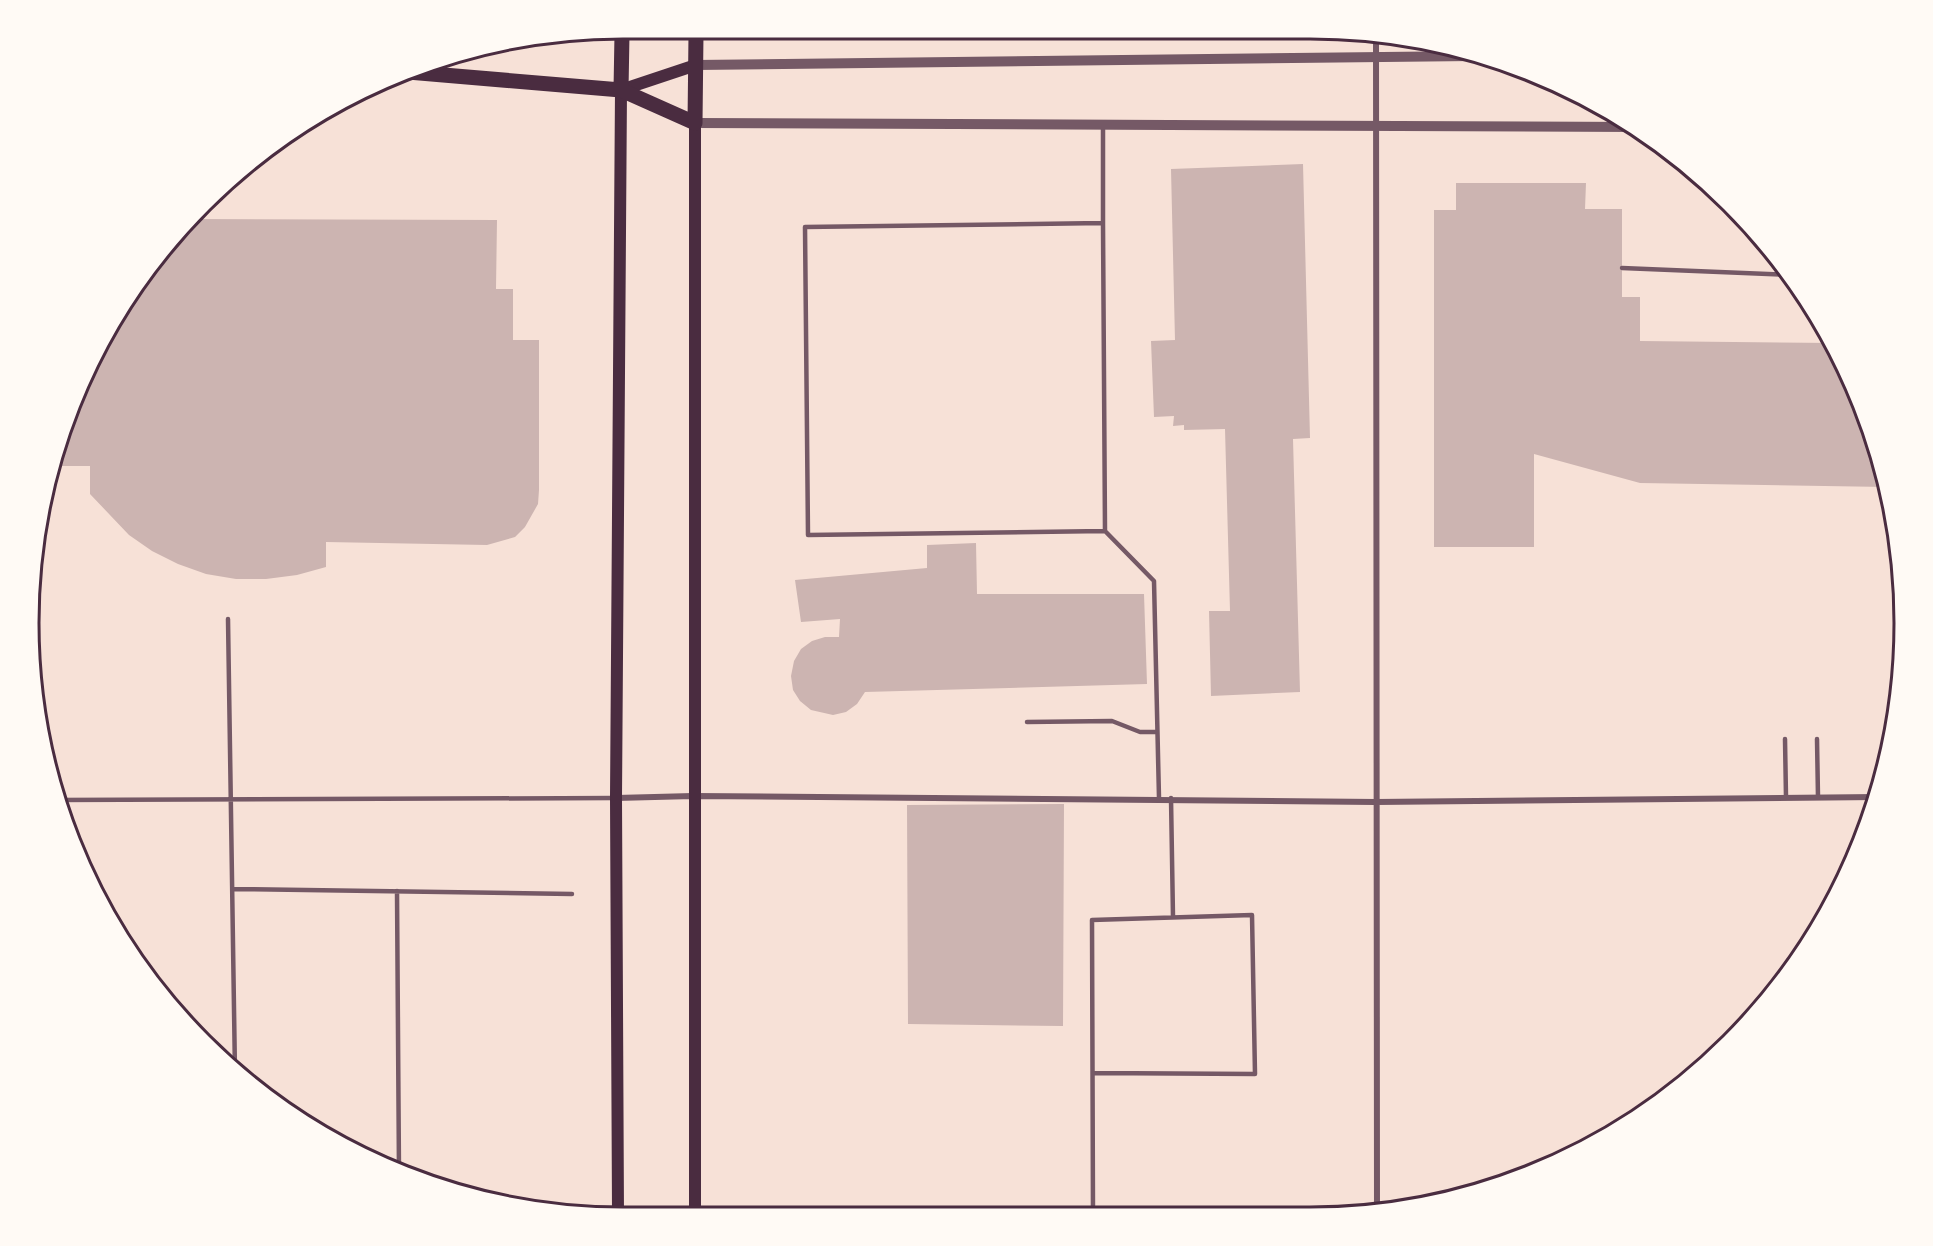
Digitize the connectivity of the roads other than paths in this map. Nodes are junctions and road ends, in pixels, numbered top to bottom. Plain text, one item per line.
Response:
1 (622, 39) edge
2 (696, 39) edge
3 (1376, 43) edge
4 (1376, 56) junction
5 (1449, 56) edge
6 (696, 65) junction
7 (426, 73) edge
8 (621, 90) junction
9 (695, 123) junction
10 (1103, 126) junction
11 (1377, 126) junction
12 (1618, 127) edge
13 (1103, 223) junction
14 (1622, 268) dead end
15 (1778, 274) edge
16 (1106, 531) junction
17 (228, 619) dead end
18 (1027, 722) dead end
19 (1157, 732) junction
20 (1785, 739) dead end
21 (1817, 739) dead end
22 (693, 796) junction
23 (1786, 797) junction
24 (1818, 797) junction
25 (1867, 797) edge
26 (616, 798) junction
27 (1159, 798) junction
28 (1171, 798) junction
29 (67, 800) edge
30 (232, 801) junction
31 (1376, 802) junction
32 (234, 889) junction
33 (397, 891) junction
34 (572, 894) dead end
35 (1173, 916) junction
36 (235, 1059) edge
37 (1093, 1073) junction
38 (399, 1163) edge
39 (1377, 1203) edge
40 (618, 1207) edge
41 (695, 1207) edge
42 (1093, 1207) edge

1 - 8 main road
2 - 6 main road
3 - 4 street
4 - 5 street
4 - 6 street
4 - 11 street
6 - 8 main road
6 - 9 main road
7 - 8 main road
8 - 9 main road
8 - 26 main road
9 - 10 street
9 - 22 main road
10 - 11 street
10 - 13 lane
11 - 12 street
11 - 31 street
13 - 16 lane
13 - 16 lane
14 - 15 lane
16 - 19 lane
17 - 30 lane
18 - 19 lane
19 - 27 lane
20 - 23 lane
21 - 24 lane
22 - 26 street
22 - 27 street
22 - 41 main road
23 - 24 street
23 - 31 street
24 - 25 street
26 - 30 lane
26 - 40 main road
27 - 28 street
28 - 31 street
28 - 35 lane
29 - 30 lane
30 - 32 lane
31 - 39 street
32 - 33 lane
32 - 36 lane
33 - 34 lane
33 - 38 lane
35 - 37 lane
35 - 37 lane
37 - 42 lane

